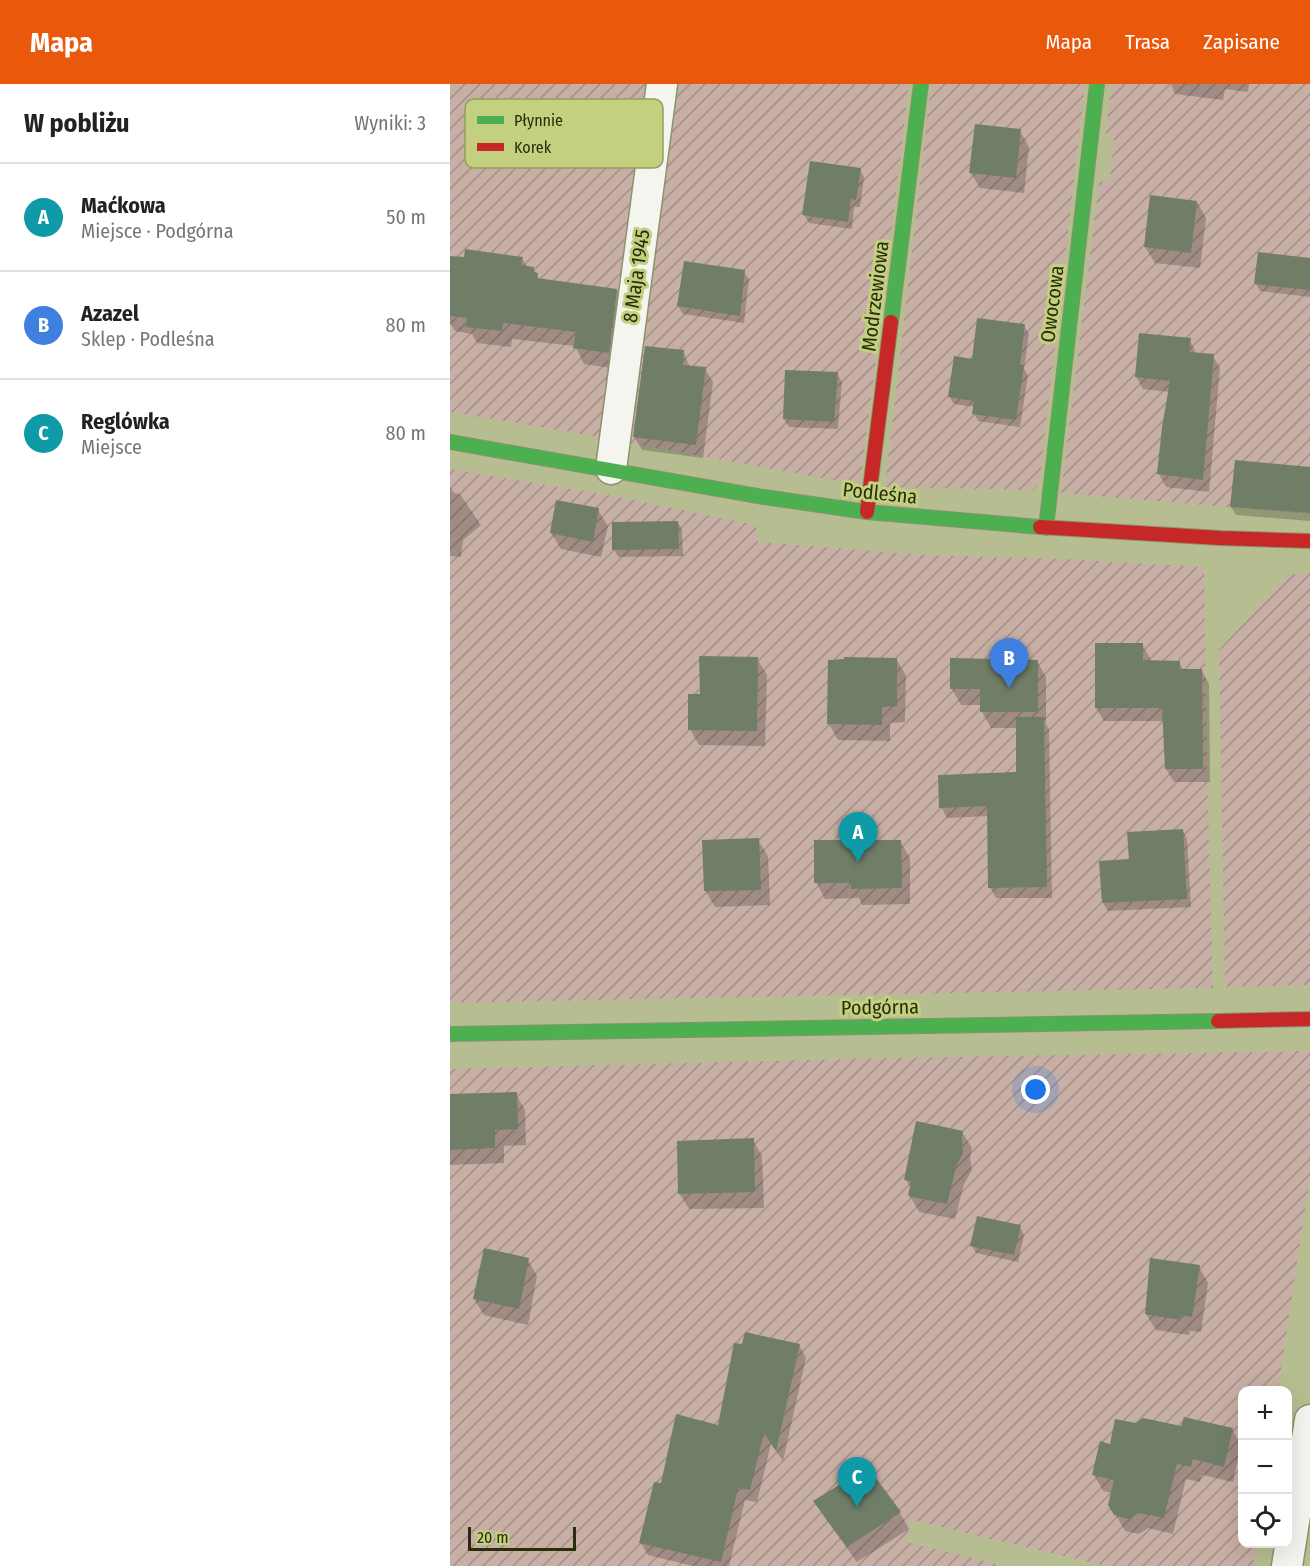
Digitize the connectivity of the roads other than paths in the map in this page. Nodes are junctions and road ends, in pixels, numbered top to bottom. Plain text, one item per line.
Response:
1 (662, 84) edge
2 (921, 84) edge
3 (1097, 84) edge
4 (660, 99) edge
5 (651, 168) edge
6 (450, 442) edge
7 (611, 469) junction
8 (867, 512) junction
9 (1046, 528) junction
10 (1310, 541) edge
11 (1310, 1019) edge
12 (450, 1035) edge
13 (1310, 1420) edge
14 (1287, 1566) edge

1 - 4 street, 8 Maja 1945
2 - 8 street, Modrzewiowa
3 - 9 street, Owocowa
5 - 7 street, 8 Maja 1945
6 - 7 street, Podleśna
7 - 8 street, Podleśna
8 - 9 street, Podleśna
9 - 10 street, Podleśna
11 - 12 street, Podgórna
13 - 14 street

